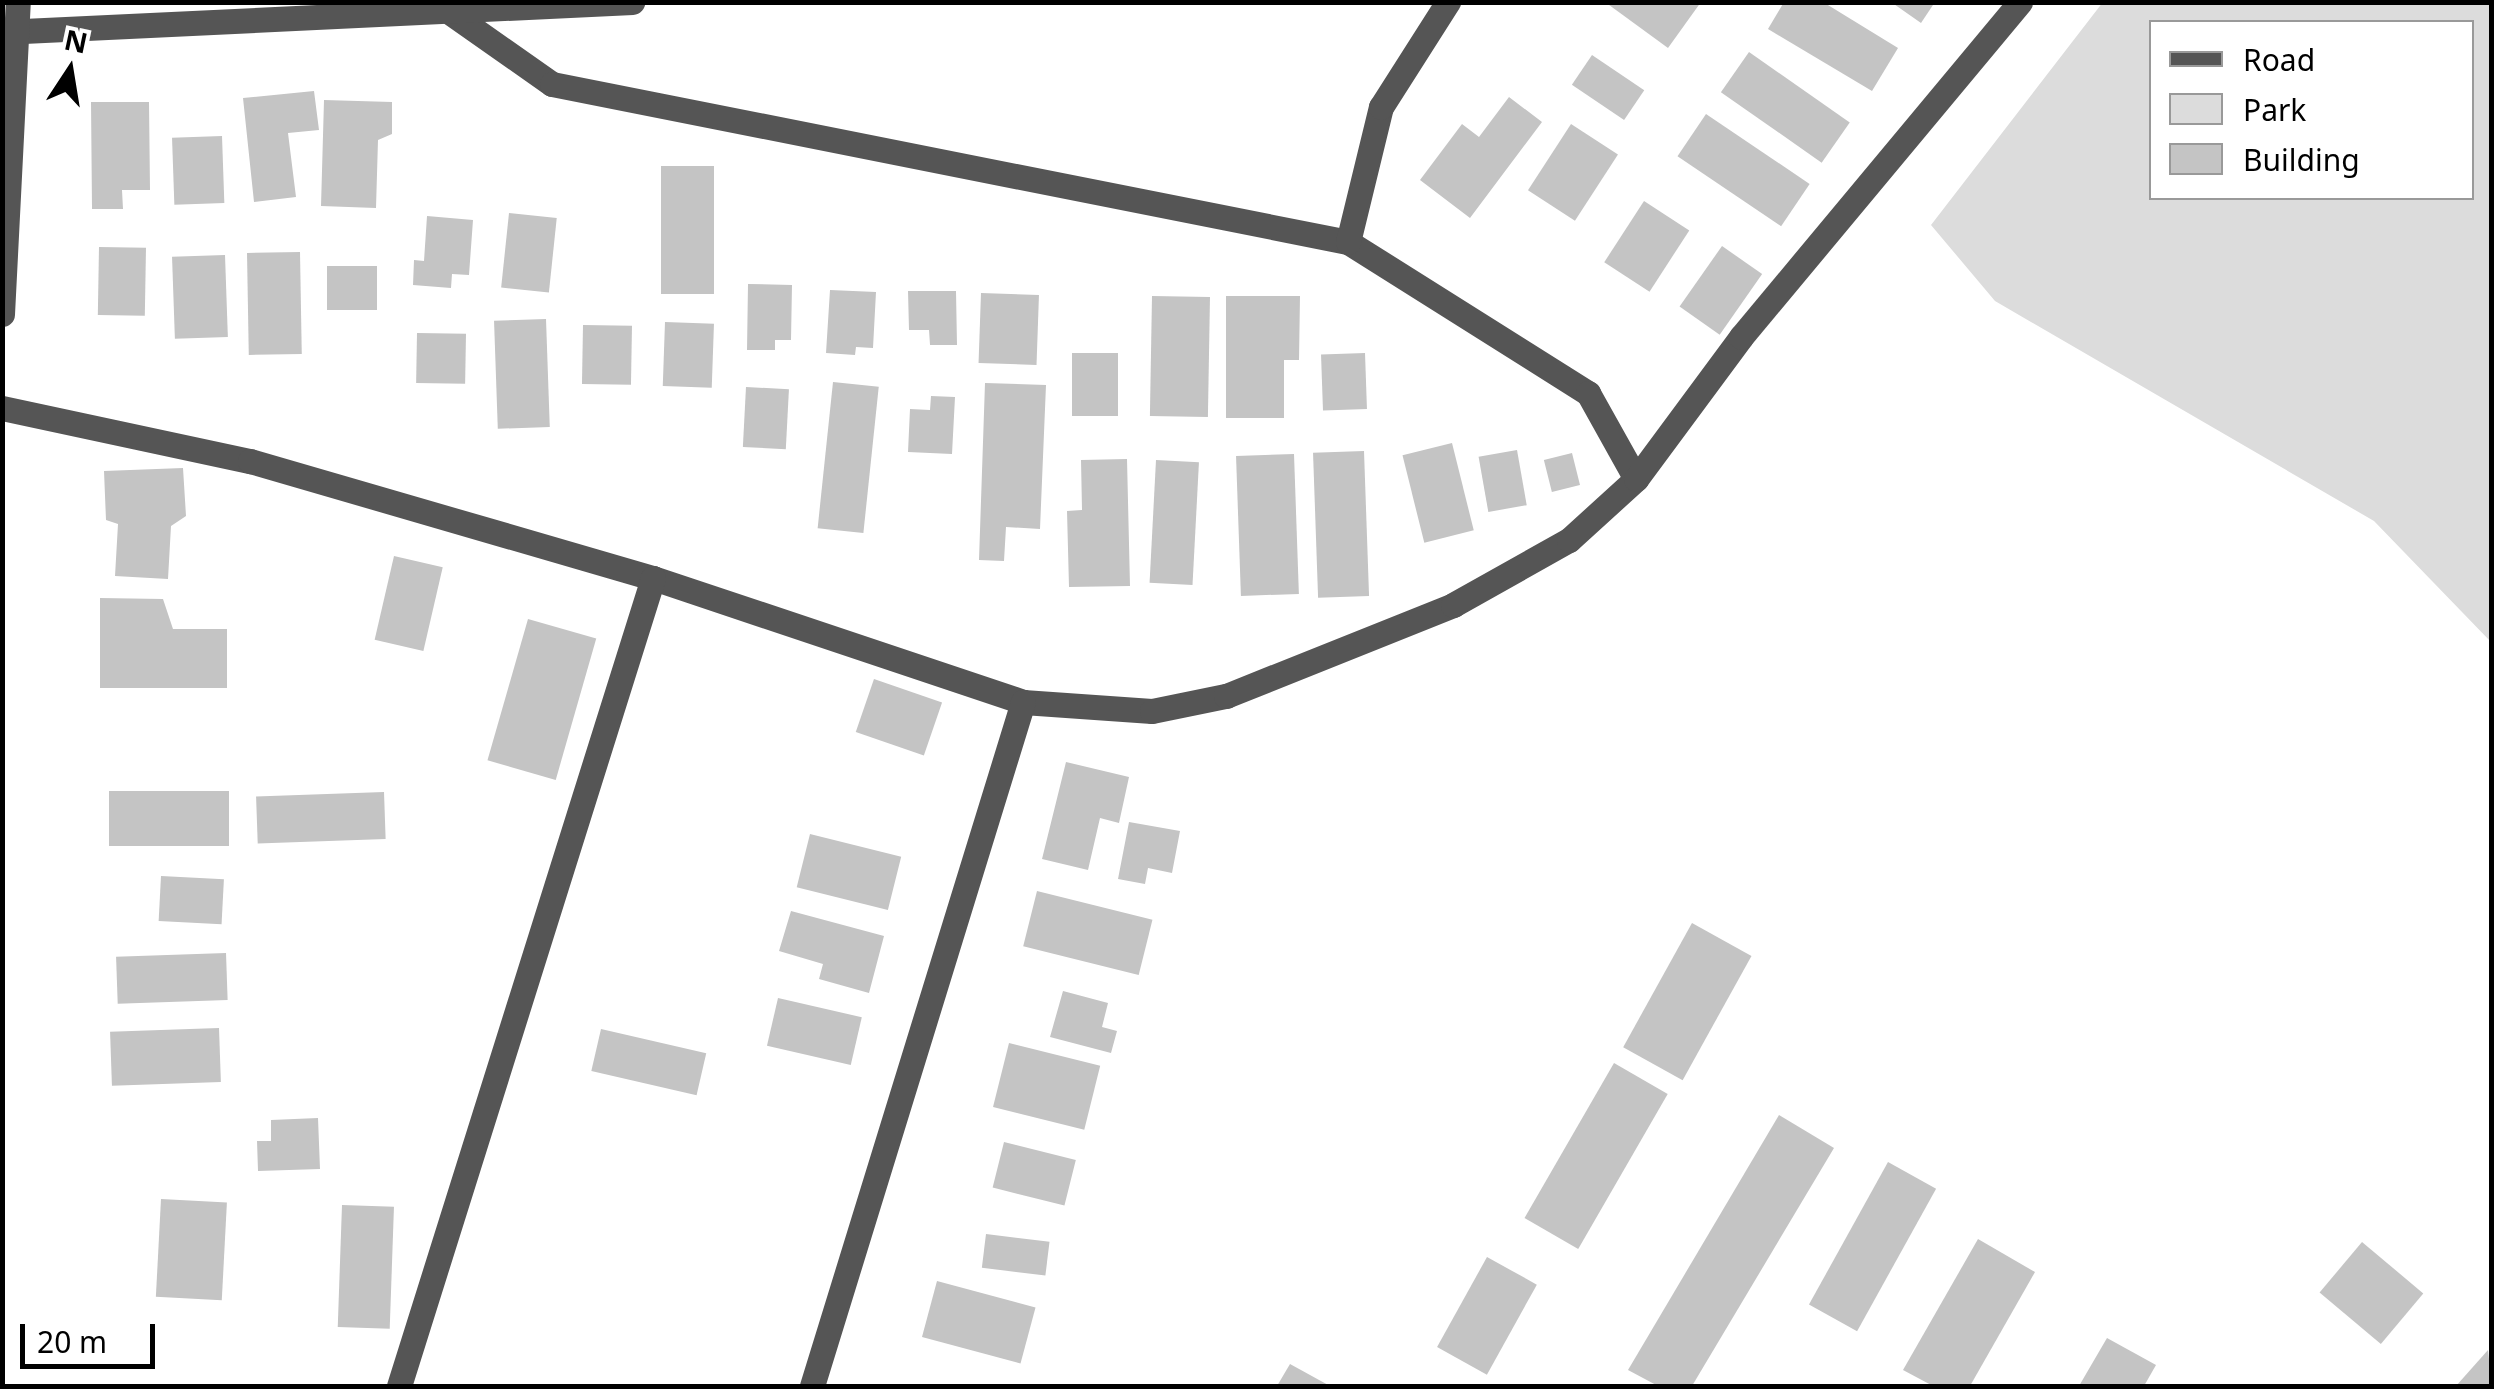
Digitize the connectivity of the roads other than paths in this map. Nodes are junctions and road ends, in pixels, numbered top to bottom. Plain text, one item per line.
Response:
1 (18, 2) edge
2 (632, 2) edge
3 (1448, 2) edge
4 (2020, 2) edge
5 (448, 10) junction
6 (10, 31) edge
7 (1348, 242) junction
8 (2, 314) edge
9 (2, 408) edge
10 (1636, 479) junction
11 (653, 578) junction
12 (1024, 702) junction
13 (399, 1386) edge
14 (812, 1386) edge

1 - 6 street
2 - 5 street
3 - 7 street
4 - 10 street
5 - 6 street
5 - 7 street
6 - 8 street
7 - 10 street
9 - 11 street
10 - 12 street
11 - 12 street
11 - 13 street
12 - 14 street

